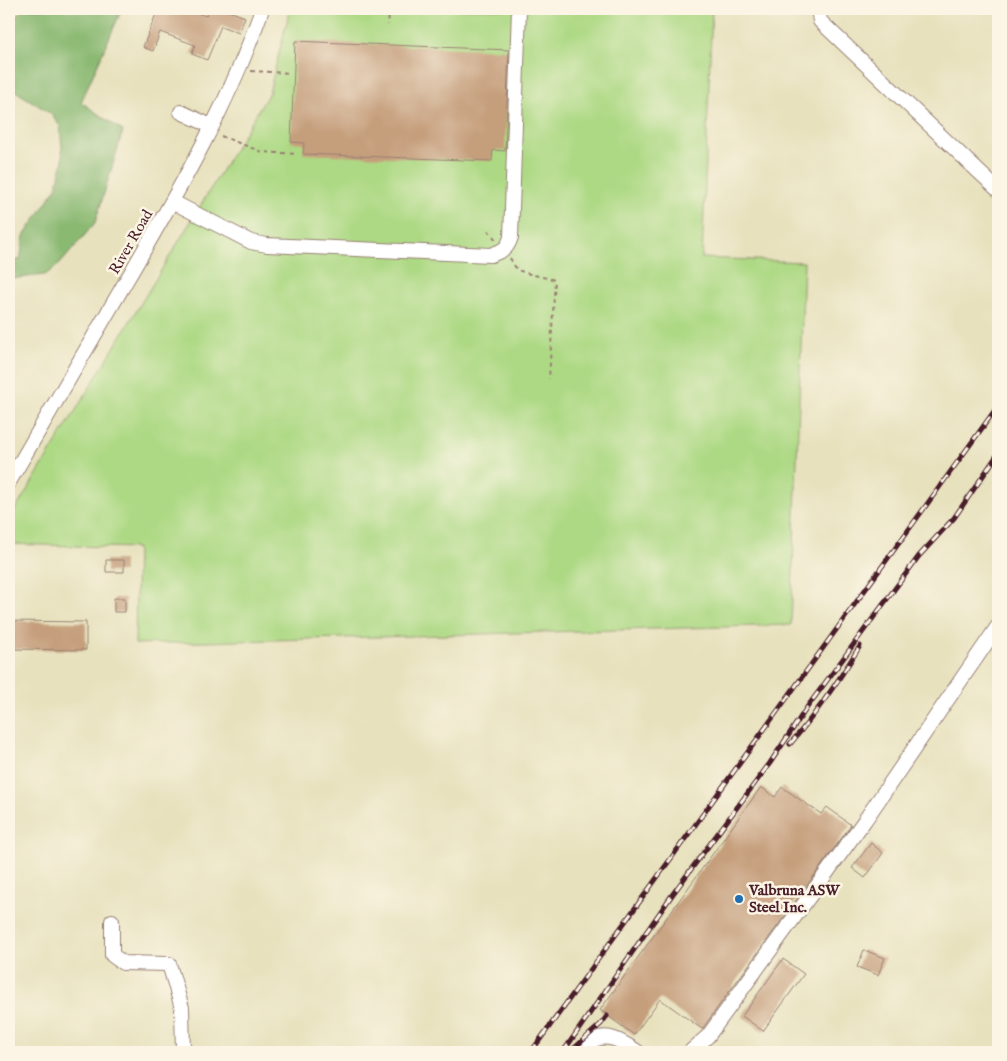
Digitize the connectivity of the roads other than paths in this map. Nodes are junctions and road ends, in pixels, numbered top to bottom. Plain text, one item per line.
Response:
1 (262, 9) edge
2 (519, 9) edge
3 (818, 9) edge
4 (181, 112) dead end
5 (210, 129) junction
6 (998, 190) edge
7 (173, 202) junction
8 (9, 482) edge
9 (998, 626) edge
10 (112, 922) dead end
11 (182, 1052) edge
12 (578, 1052) edge
13 (638, 1052) edge
14 (690, 1052) edge

1 - 5 street, River Road
2 - 7 street
3 - 6 street
4 - 5 street
5 - 7 street, River Road
7 - 8 street, River Road
9 - 14 street
10 - 11 street
12 - 13 street

